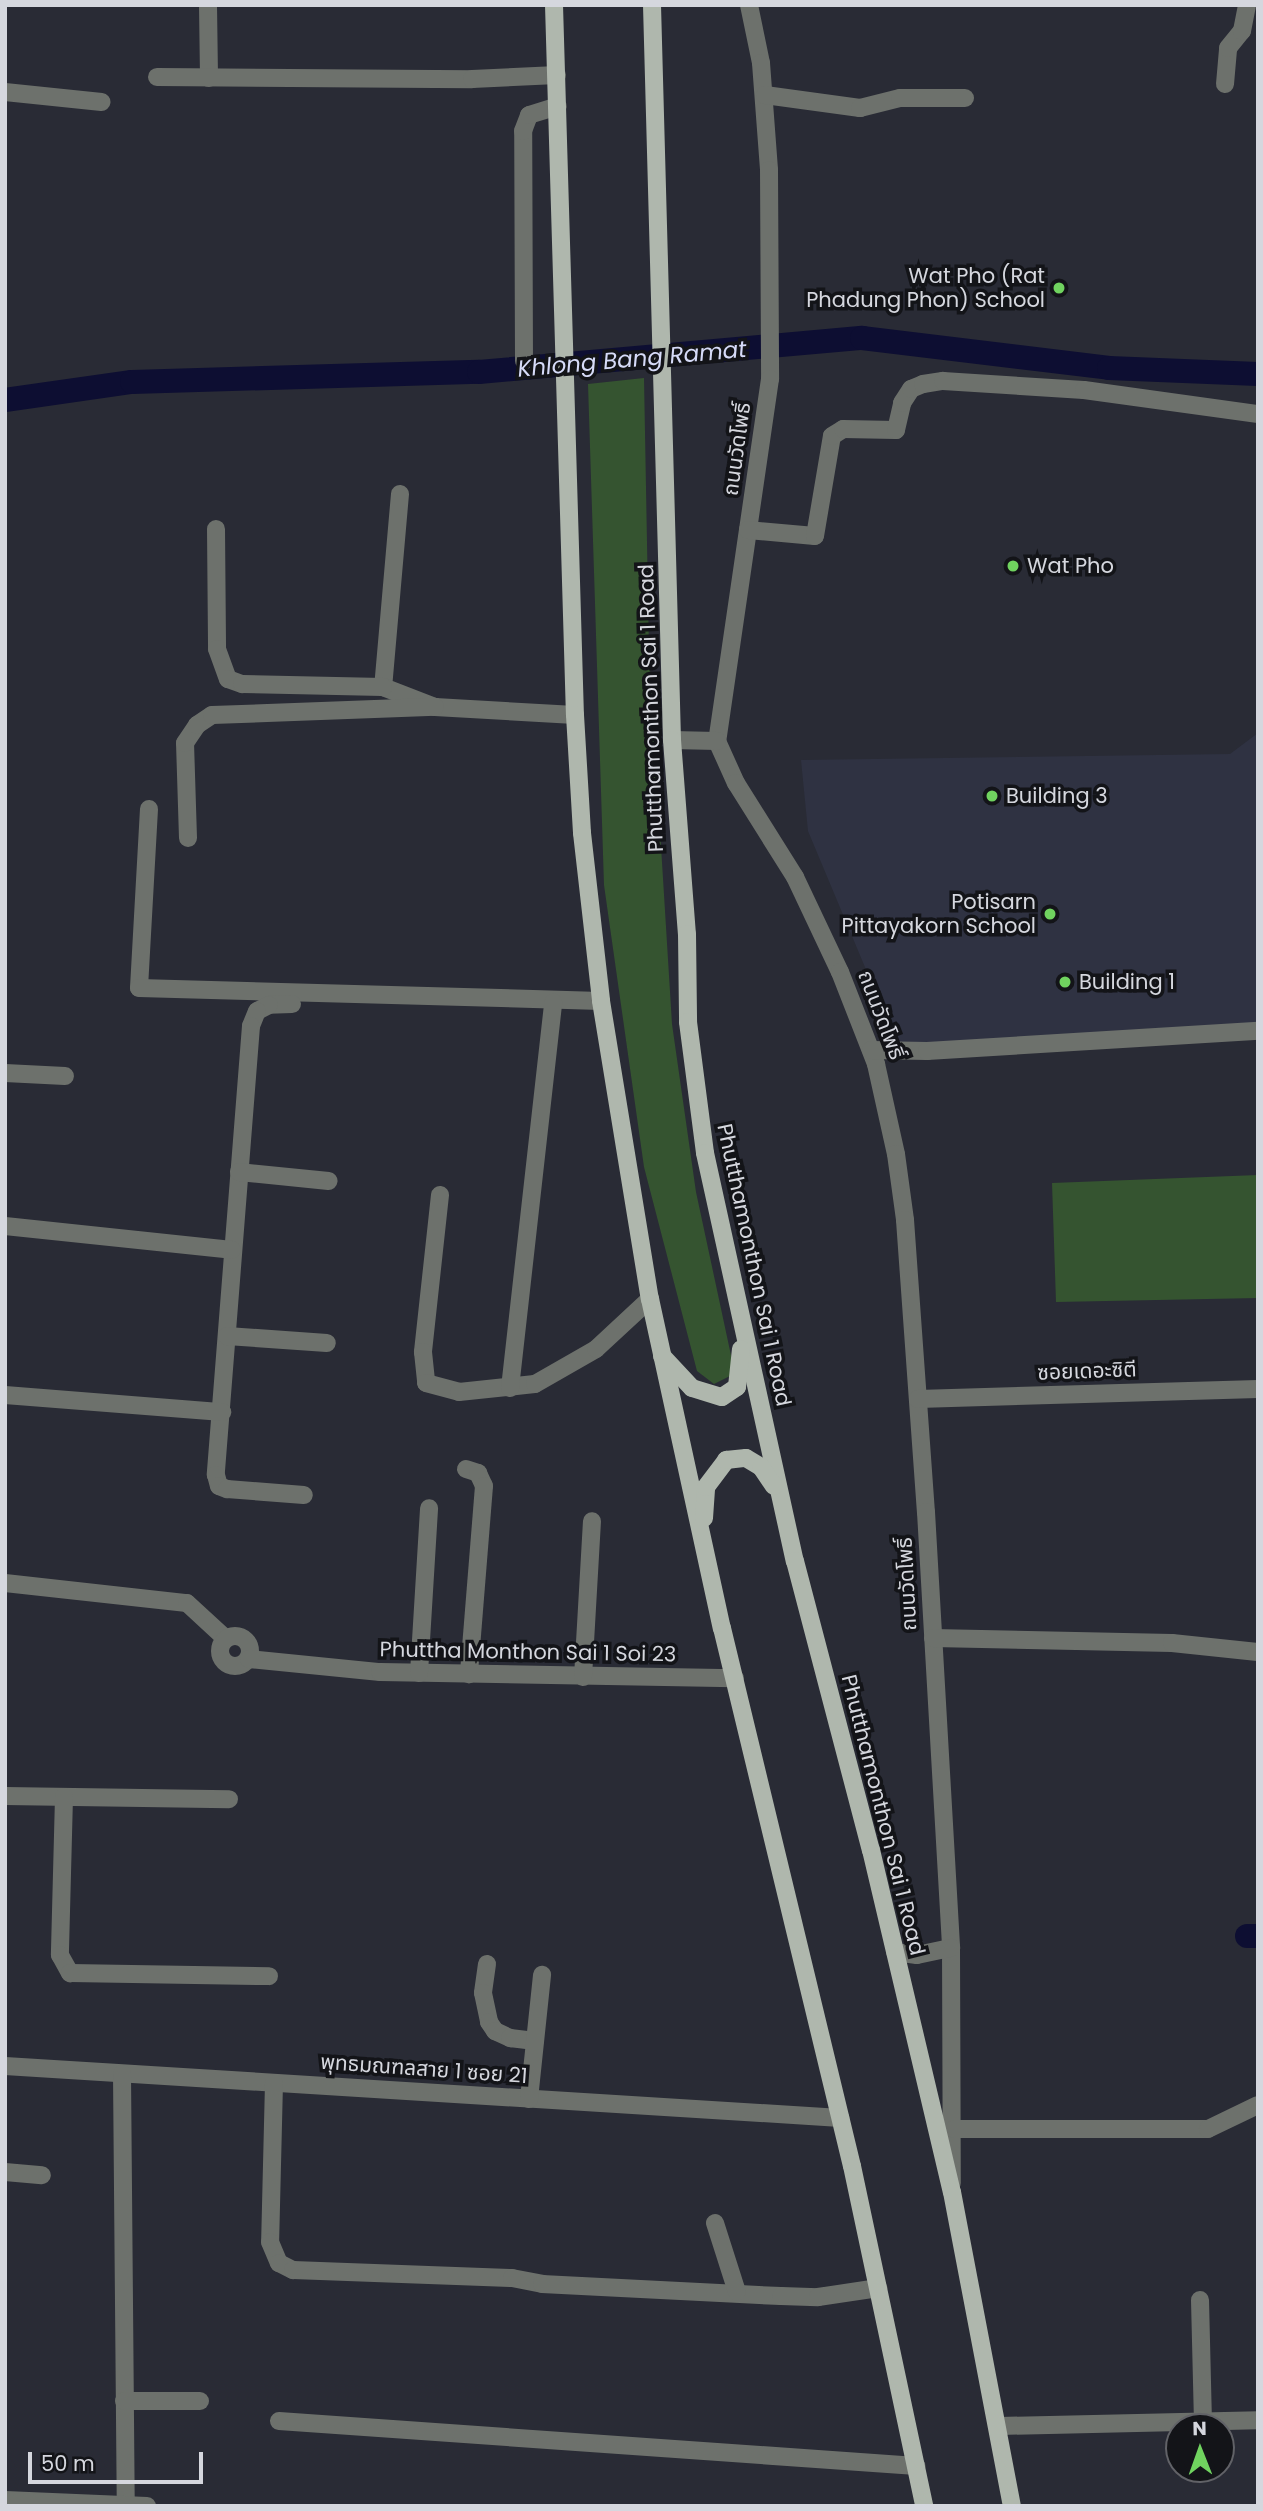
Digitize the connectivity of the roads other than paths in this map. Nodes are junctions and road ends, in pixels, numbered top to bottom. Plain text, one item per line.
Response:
1 (208, 5) edge
2 (554, 5) edge
3 (652, 5) edge
4 (749, 5) edge
5 (1247, 5) edge
6 (557, 75) junction
7 (157, 78) dead end
8 (209, 78) junction
9 (1225, 84) dead end
10 (5, 92) edge
11 (765, 95) junction
12 (965, 98) dead end
13 (102, 102) dead end
14 (558, 106) junction
15 (524, 361) dead end
16 (1258, 414) edge
17 (400, 494) dead end
18 (216, 529) dead end
19 (748, 530) junction
20 (383, 687) junction
21 (435, 707) junction
22 (575, 715) junction
23 (672, 740) junction
24 (717, 741) junction
25 (149, 809) dead end
26 (188, 838) dead end
27 (601, 1001) junction
28 (553, 1002) junction
29 (320, 1004) dead end
30 (1258, 1031) edge
31 (871, 1049) junction
32 (5, 1073) edge
33 (65, 1076) dead end
34 (239, 1172) junction
35 (329, 1181) dead end
36 (440, 1195) dead end
37 (5, 1226) edge
38 (232, 1250) junction
39 (650, 1299) junction
40 (742, 1328) junction
41 (227, 1336) junction
42 (327, 1343) dead end
43 (662, 1356) junction
44 (509, 1388) junction
45 (1258, 1389) edge
46 (5, 1395) edge
47 (918, 1399) junction
48 (222, 1412) junction
49 (466, 1469) dead end
50 (304, 1495) dead end
51 (780, 1495) junction
52 (429, 1508) dead end
53 (592, 1521) dead end
54 (702, 1539) junction
55 (5, 1583) edge
56 (933, 1638) junction
57 (1258, 1652) edge
58 (419, 1672) junction
59 (469, 1674) junction
60 (583, 1677) junction
61 (736, 1678) junction
62 (5, 1796) edge
63 (64, 1797) junction
64 (229, 1799) dead end
65 (951, 1948) junction
66 (895, 1952) junction
67 (487, 1964) dead end
68 (542, 1975) dead end
69 (269, 1976) dead end
70 (535, 2041) junction
71 (5, 2066) edge
72 (122, 2074) junction
73 (274, 2083) junction
74 (529, 2099) junction
75 (1258, 2105) edge
76 (840, 2118) junction
77 (954, 2129) junction
78 (5, 2172) edge
79 (42, 2175) dead end
80 (952, 2192) junction
81 (715, 2223) dead end
82 (878, 2288) junction
83 (737, 2292) junction
84 (1200, 2300) dead end
85 (124, 2401) junction
86 (200, 2401) dead end
87 (1203, 2413) edge
88 (1235, 2420) edge
89 (1258, 2420) edge
90 (279, 2421) dead end
91 (1165, 2422) edge
92 (1000, 2426) junction
93 (916, 2466) junction
94 (5, 2500) edge
95 (126, 2505) edge
96 (147, 2506) edge
97 (924, 2506) edge
98 (1012, 2506) edge

1 - 8 street
2 - 6 main road
3 - 23 main road, Phutthamonthon Sai 1 Road
4 - 11 street, ถนนวัดโพธิ์
5 - 9 street
6 - 8 street
6 - 14 main road
7 - 8 street
10 - 13 street
11 - 12 street
11 - 19 street, ถนนวัดโพธิ์
14 - 15 street
14 - 22 main road
16 - 19 street
17 - 20 street
18 - 20 street
19 - 24 street, ถนนวัดโพธิ์
20 - 21 street
21 - 22 street
21 - 26 street
22 - 27 main road
23 - 24 street
23 - 40 main road, Phutthamonthon Sai 1 Road
24 - 31 street, ถนนวัดโพธิ์
25 - 28 street
27 - 28 street
27 - 39 main road
28 - 44 street
29 - 34 street
30 - 31 street
31 - 47 street, ถนนวัดโพธิ์
32 - 33 street
34 - 35 street
34 - 38 street
36 - 44 street
37 - 38 street
38 - 41 street
39 - 43 main road
39 - 44 street
40 - 43 main road
40 - 51 main road, Phutthamonthon Sai 1 Road
41 - 42 street
41 - 48 street
43 - 54 main road
45 - 47 street, ซอยเดอะซิตี
46 - 48 street
47 - 56 street, ถนนวัดโพธิ์
48 - 50 street
49 - 59 street
51 - 54 main road
51 - 66 main road, Phutthamonthon Sai 1 Road
52 - 58 street
53 - 60 street
54 - 61 main road
55 - 58 street, Phuttha Monthon Sai 1 Soi 23
56 - 57 street
56 - 65 street, ถนนวัดโพธิ์
58 - 59 street, Phuttha Monthon Sai 1 Soi 23
59 - 60 street, Phuttha Monthon Sai 1 Soi 23
60 - 61 street, Phuttha Monthon Sai 1 Soi 23
61 - 76 main road
62 - 63 street
63 - 64 street
63 - 69 street
65 - 66 street
65 - 77 street, ถนนวัดโพธิ์
66 - 80 main road, Phutthamonthon Sai 1 Road
67 - 70 street
68 - 70 street
70 - 74 street
71 - 72 street, พุทธมณฑลสาย 1 ซอย 21
72 - 73 street, พุทธมณฑลสาย 1 ซอย 21
72 - 85 street
73 - 74 street, พุทธมณฑลสาย 1 ซอย 21
73 - 83 street
74 - 76 street, พุทธมณฑลสาย 1 ซอย 21
75 - 77 street
76 - 82 main road
77 - 80 street, ถนนวัดโพธิ์
78 - 79 street
80 - 92 main road, Phutthamonthon Sai 1 Road
81 - 83 street
82 - 83 street
82 - 93 main road
84 - 87 street
85 - 86 street
85 - 95 street
88 - 89 street
90 - 93 street
91 - 92 street
92 - 98 main road, Phutthamonthon Sai 1 Road
93 - 97 main road
94 - 95 street
95 - 96 street

